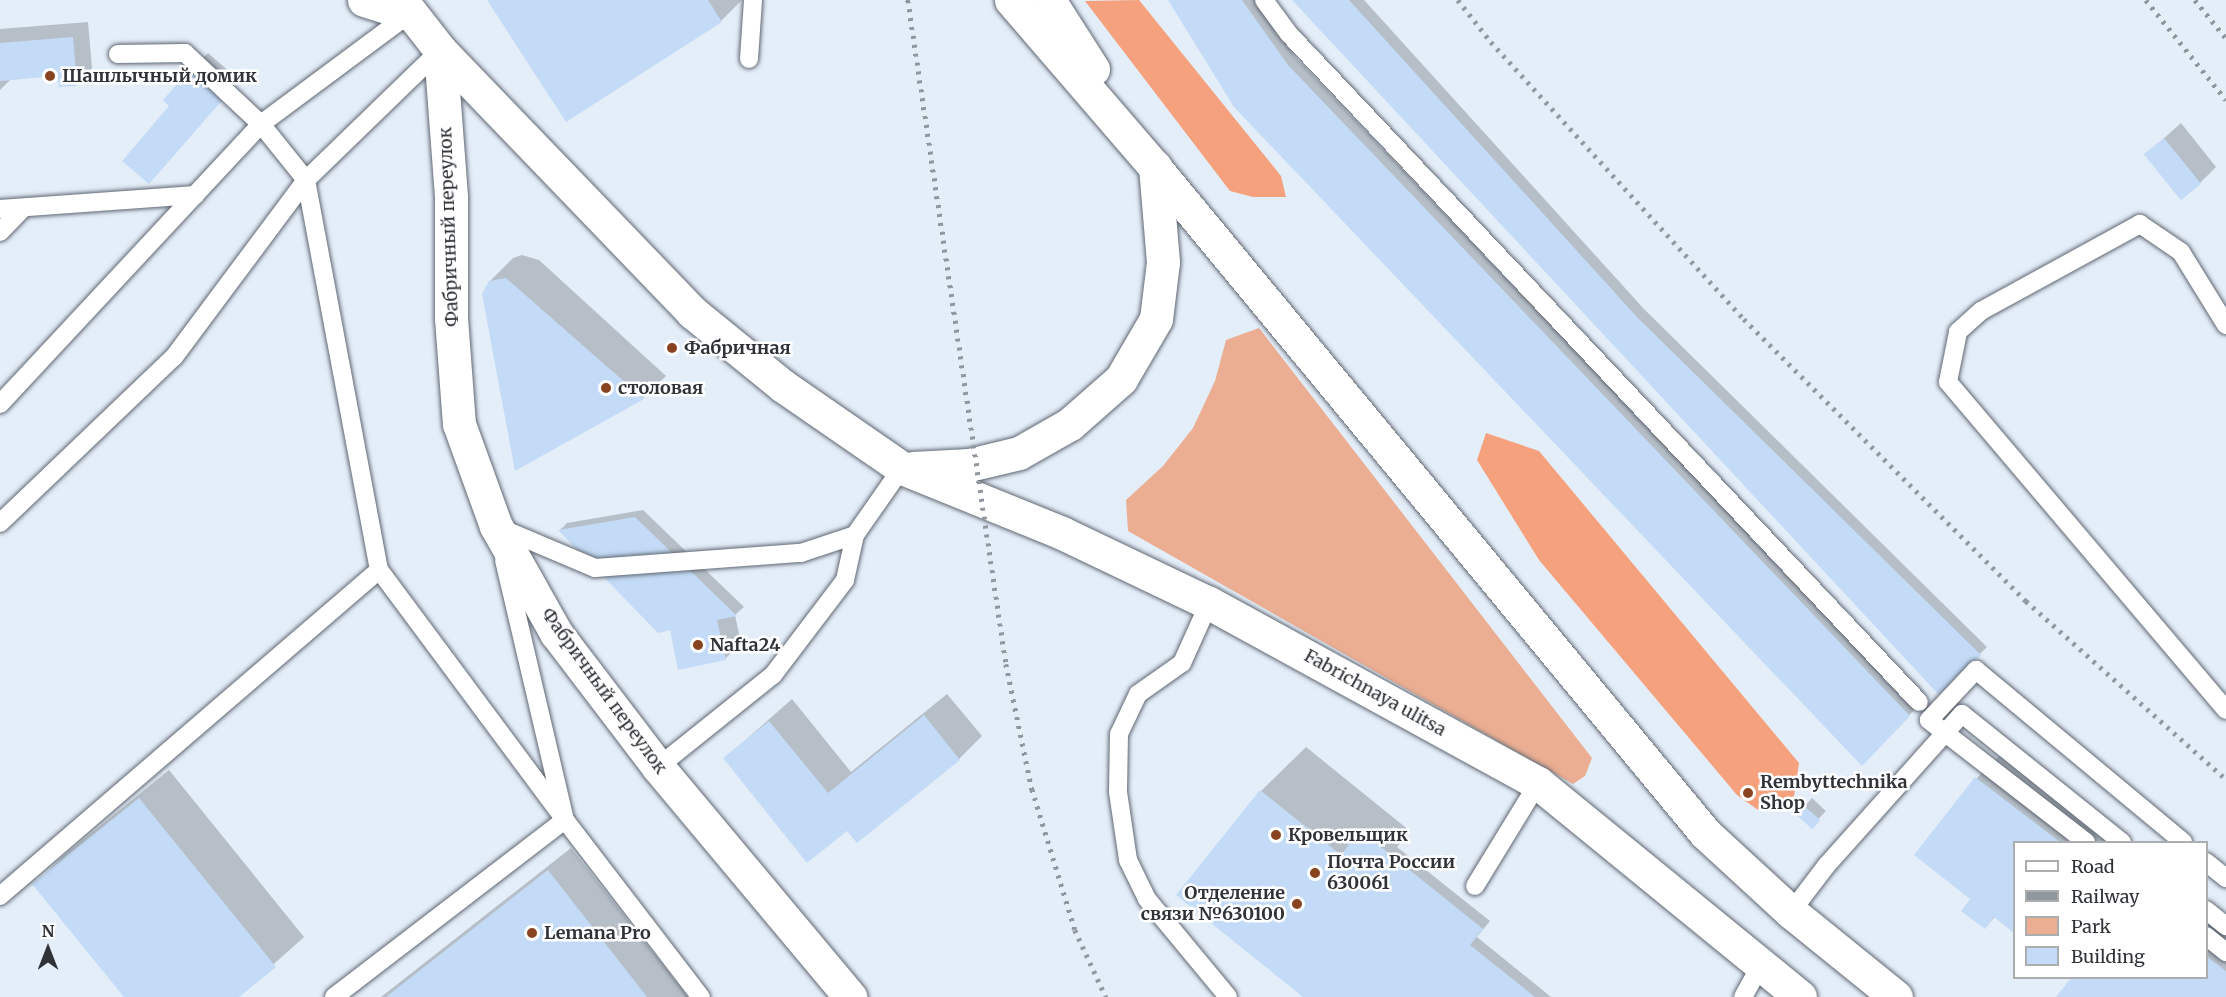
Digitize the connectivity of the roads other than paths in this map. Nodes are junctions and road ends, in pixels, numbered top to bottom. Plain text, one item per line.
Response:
1 (364, 0) edge
2 (753, 0) edge
3 (1011, 0) edge
4 (1049, 0) edge
5 (1264, 0) edge
6 (405, 7) edge
7 (440, 50) junction
8 (118, 54) dead end
9 (749, 59) dead end
10 (261, 124) junction
11 (1157, 170) junction
12 (306, 180) junction
13 (196, 195) junction
14 (0, 209) edge
15 (22, 209) junction
16 (0, 232) edge
17 (2226, 326) edge
18 (0, 404) edge
19 (902, 468) junction
20 (0, 523) edge
21 (496, 526) junction
22 (855, 535) junction
23 (379, 570) junction
24 (1209, 603) junction
25 (1919, 702) dead end
26 (2226, 710) edge
27 (1946, 732) junction
28 (658, 767) junction
29 (1538, 783) junction
30 (565, 820) junction
31 (2083, 841) edge
32 (2120, 841) edge
33 (2181, 841) edge
34 (2208, 864) edge
35 (2226, 878) edge
36 (1475, 886) dead end
37 (0, 896) edge
38 (1791, 912) junction
39 (2208, 912) edge
40 (2226, 926) edge
41 (2208, 938) edge
42 (2226, 952) edge
43 (1761, 965) junction
44 (333, 997) edge
45 (701, 997) edge
46 (850, 997) edge
47 (1228, 997) edge
48 (1743, 997) edge
49 (1800, 997) edge
50 (1896, 997) edge

1 - 6 main road
2 - 9 lane
3 - 11 main road
4 - 11 main road
5 - 25 lane
6 - 7 main road, Fabrichnaya ulitsa
6 - 10 lane
7 - 12 lane
7 - 19 main road, Fabrichnaya ulitsa
7 - 21 main road, Фабричный переулок
8 - 10 lane
10 - 12 lane
10 - 13 lane
11 - 19 main road
11 - 38 main road
12 - 20 lane
12 - 23 lane
13 - 15 lane
13 - 18 lane
14 - 15 lane
15 - 16 lane
17 - 26 lane
19 - 22 lane
19 - 24 main road, Fabrichnaya ulitsa
21 - 22 lane
21 - 28 main road, Фабричный переулок
21 - 30 lane
22 - 28 lane
23 - 30 lane
23 - 37 lane
24 - 29 main road, Fabrichnaya ulitsa
24 - 47 lane
27 - 31 lane
27 - 32 lane
27 - 33 lane
27 - 38 lane
28 - 46 main road, Фабричный переулок
29 - 36 lane
29 - 43 main road, Fabrichnaya ulitsa
30 - 44 lane
30 - 45 lane
34 - 35 lane
38 - 50 main road
39 - 40 lane
41 - 42 lane
43 - 48 lane
43 - 49 main road, Fabrichnaya ulitsa

